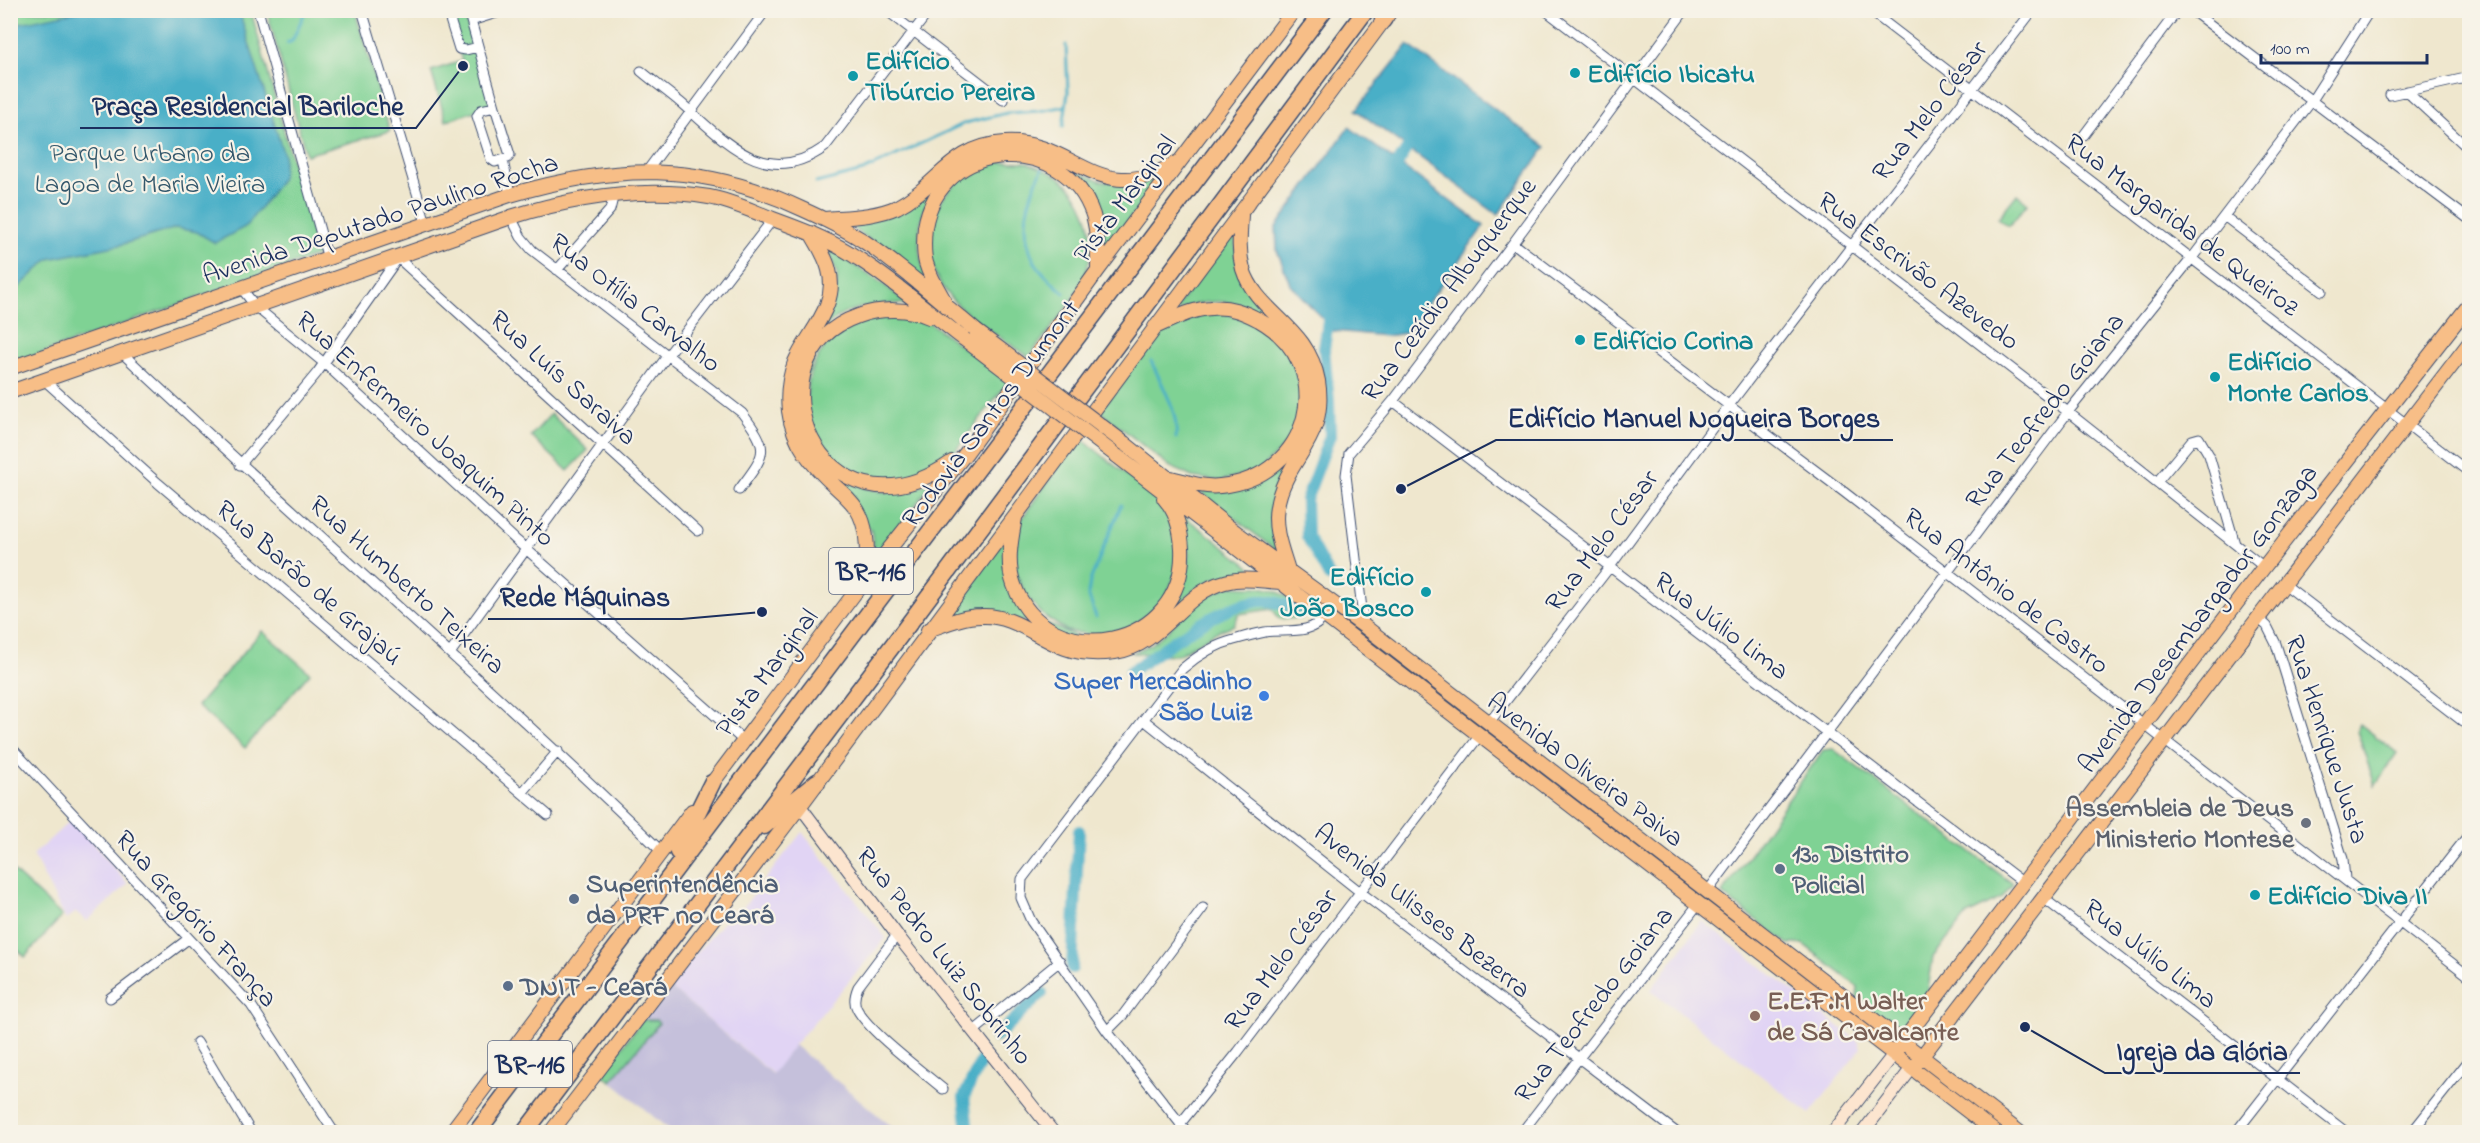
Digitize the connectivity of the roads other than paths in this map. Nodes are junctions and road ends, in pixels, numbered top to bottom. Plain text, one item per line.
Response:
1 (258, 10) edge
2 (362, 10) edge
3 (447, 10) edge
4 (468, 10) edge
5 (506, 10) edge
6 (766, 10) edge
7 (885, 10) edge
8 (930, 10) edge
9 (1293, 10) edge
10 (1323, 10) edge
11 (1365, 10) edge
12 (1545, 10) edge
13 (1685, 10) edge
14 (1869, 10) edge
15 (2021, 10) edge
16 (2033, 10) edge
17 (2178, 10) edge
18 (2191, 10) edge
19 (2370, 10) edge
20 (1388, 14) edge
21 (2026, 20) junction
22 (471, 21) junction
23 (913, 32) junction
24 (478, 46) junction
25 (641, 71) dead end
26 (2469, 77) edge
27 (1633, 78) junction
28 (2406, 91) junction
29 (1972, 92) junction
30 (2390, 95) dead end
31 (1003, 100) dead end
32 (2310, 102) junction
33 (495, 107) junction
34 (690, 112) junction
35 (2084, 135) dead end
36 (2469, 150) edge
37 (1185, 158) junction
38 (503, 160) junction
39 (647, 171) junction
40 (609, 194) junction
41 (510, 195) junction
42 (1241, 215) junction
43 (2224, 216) junction
44 (511, 217) junction
45 (773, 219) junction
46 (824, 219) junction
47 (2469, 220) edge
48 (426, 223) junction
49 (810, 232) junction
50 (1513, 243) junction
51 (1852, 247) junction
52 (398, 258) junction
53 (2192, 258) junction
54 (328, 259) junction
55 (557, 270) junction
56 (1098, 270) junction
57 (242, 289) junction
58 (2322, 291) dead end
59 (2469, 304) edge
60 (256, 307) junction
61 (950, 310) junction
62 (943, 323) junction
63 (1154, 327) junction
64 (970, 335) junction
65 (2469, 342) edge
66 (122, 353) junction
67 (668, 355) junction
68 (324, 363) junction
69 (10, 368) edge
70 (44, 380) junction
71 (10, 392) edge
72 (1393, 401) junction
73 (1730, 404) junction
74 (2388, 409) junction
75 (2068, 412) junction
76 (2407, 424) junction
77 (604, 443) junction
78 (1124, 443) joint
79 (966, 453) junction
80 (1117, 456) joint
81 (240, 465) junction
82 (2469, 473) edge
83 (1167, 477) junction
84 (2157, 482) junction
85 (1150, 483) junction
86 (739, 490) dead end
87 (1016, 514) junction
88 (699, 531) dead end
89 (2235, 544) junction
90 (528, 550) junction
91 (2264, 567) junction
92 (1609, 568) junction
93 (1288, 570) junction
94 (1949, 573) junction
95 (866, 578) junction
96 (1280, 582) junction
97 (2283, 583) junction
98 (1325, 616) junction
99 (2257, 617) junction
100 (1364, 627) junction
101 (928, 630) junction
102 (452, 652) junction
103 (1144, 720) junction
104 (2144, 726) junction
105 (2469, 727) edge
106 (1484, 729) junction
107 (1827, 733) junction
108 (744, 741) junction
109 (2163, 741) junction
110 (10, 746) edge
111 (558, 751) junction
112 (817, 782) junction
113 (712, 783) junction
114 (522, 793) junction
115 (800, 806) junction
116 (548, 815) dead end
117 (2469, 833) edge
118 (749, 837) junction
119 (662, 852) junction
120 (2345, 879) junction
121 (2025, 884) junction
122 (658, 891) junction
123 (1359, 891) junction
124 (2042, 897) junction
125 (1703, 898) junction
126 (1203, 908) dead end
127 (2399, 923) junction
128 (897, 935) junction
129 (188, 939) junction
130 (1060, 961) junction
131 (2469, 977) edge
132 (110, 998) dead end
133 (974, 1031) junction
134 (1107, 1031) junction
135 (197, 1042) dead end
136 (1898, 1048) junction
137 (2469, 1059) edge
138 (1580, 1060) junction
139 (1917, 1062) junction
140 (2277, 1079) junction
141 (943, 1089) dead end
142 (2423, 1120) junction
143 (1180, 1124) junction
144 (477, 1130) edge
145 (251, 1132) edge
146 (334, 1132) edge
147 (451, 1132) edge
148 (525, 1132) edge
149 (551, 1132) edge
150 (1053, 1132) edge
151 (1187, 1132) edge
152 (1522, 1132) edge
153 (1676, 1132) edge
154 (1833, 1132) edge
155 (1863, 1132) edge
156 (1995, 1132) edge
157 (2019, 1132) edge
158 (2236, 1132) edge
159 (2346, 1132) edge
160 (2412, 1132) edge
161 (2426, 1132) edge

1 - 54 street
2 - 48 street
3 - 24 street
4 - 22 street
5 - 22 street
6 - 34 street
7 - 23 street
8 - 23 street
9 - 37 main road, Pista Marginal / BR-116
10 - 122 highway, Rodovia Santos Dumont / BR-116
11 - 118 highway, BR-116
12 - 27 street, Rua Escrivão Azevedo
13 - 27 street, Rua Cezídio Albuquerque
14 - 29 street, Rua Margarida de Queiroz
15 - 21 street
16 - 21 street, Rua Melo César
17 - 35 street
18 - 32 street
19 - 32 street, Rua Teofredo Goiana
20 - 42 main road, BR-116
21 - 29 street, Rua Melo César
22 - 24 street
23 - 31 street
23 - 34 street
24 - 33 street
25 - 34 street
26 - 28 street
27 - 50 street, Rua Cezídio Albuquerque
27 - 51 street, Rua Escrivão Azevedo
28 - 30 street
28 - 36 street
29 - 51 street, Rua Melo César
29 - 53 street, Rua Margarida de Queiroz
32 - 43 street, Rua Teofredo Goiana
32 - 47 street
33 - 38 street
33 - 38 street
34 - 39 street
37 - 46 main road
37 - 56 main road, Pista Marginal / BR-116
38 - 41 street
39 - 41 main road, Avenida Deputado Paulino Rocha
39 - 46 main road, Avenida Deputado Paulino Rocha
40 - 44 main road, Avenida Deputado Paulino Rocha
40 - 45 main road, Avenida Deputado Paulino Rocha
40 - 55 street
41 - 48 main road, Avenida Deputado Paulino Rocha
42 - 63 main road, BR-116
42 - 93 main road
43 - 53 street, Rua Teofredo Goiana
43 - 58 street
44 - 52 main road, Avenida Deputado Paulino Rocha
44 - 55 street, Rua Otília Carvalho
45 - 49 main road, Avenida Deputado Paulino Rocha
45 - 67 street
46 - 61 main road, Avenida Deputado Paulino Rocha
48 - 54 main road, Avenida Deputado Paulino Rocha
49 - 62 main road, Avenida Deputado Paulino Rocha
49 - 95 main road
50 - 72 street, Rua Cezídio Albuquerque
50 - 73 street, Rua Antônio de Castro
51 - 73 street, Rua Melo César
51 - 75 street, Rua Escrivão Azevedo
52 - 60 main road, Avenida Deputado Paulino Rocha
52 - 68 street
52 - 77 street, Rua Luís Saraiva
53 - 74 street, Rua Margarida de Queiroz
53 - 75 street, Rua Teofredo Goiana
54 - 57 main road, Avenida Deputado Paulino Rocha
55 - 67 street, Rua Otília Carvalho
56 - 61 main road
56 - 79 main road, Pista Marginal / BR-116
57 - 60 street, Rua Enfermeiro Joaquim Pinto
57 - 69 main road, Avenida Deputado Paulino Rocha
59 - 74 main road, Avenida Desembargador Gonzaga
60 - 66 main road, Avenida Deputado Paulino Rocha
60 - 68 street, Rua Enfermeiro Joaquim Pinto
61 - 64 main road, Avenida Deputado Paulino Rocha
62 - 64 main road, Avenida Deputado Paulino Rocha
62 - 79 main road
63 - 83 main road
63 - 87 main road, BR-116
64 - 78 main road, Avenida Deputado Paulino Rocha, bridge
64 - 80 main road, Avenida Deputado Paulino Rocha, bridge
65 - 76 main road, Avenida Desembargador Gonzaga
66 - 70 main road, Avenida Deputado Paulino Rocha
66 - 81 street, Rua Humberto Teixeira
67 - 77 street
67 - 86 street, Rua Otília Carvalho
68 - 81 street
68 - 90 street, Rua Enfermeiro Joaquim Pinto
70 - 71 main road, Avenida Deputado Paulino Rocha
70 - 114 street, Rua Barão de Grajaú
72 - 92 street, Rua Júlio Lima
72 - 100 street, Rua Cezídio Albuquerque
73 - 92 street, Rua Melo César
73 - 94 street, Rua Antônio de Castro
74 - 76 street, Rua Margarida de Queiroz
74 - 91 main road, Avenida Desembargador Gonzaga
75 - 84 street, Rua Escrivão Azevedo
75 - 94 street, Rua Teofredo Goiana
76 - 82 street, Rua Margarida de Queiroz
76 - 97 main road, Avenida Desembargador Gonzaga
77 - 88 street, Rua Luís Saraiva
77 - 90 street
78 - 83 main road, Avenida Oliveira Paiva
79 - 95 main road, Pista Marginal / BR-116
80 - 85 main road, Avenida Oliveira Paiva
81 - 102 street, Rua Humberto Teixeira
83 - 93 main road, Avenida Oliveira Paiva
84 - 89 street, Rua Escrivão Azevedo
84 - 89 street
85 - 87 main road
85 - 96 main road, Avenida Oliveira Paiva
87 - 101 main road, BR-116
89 - 91 street, Rua Escrivão Azevedo
90 - 102 street
90 - 108 street, Rua Enfermeiro Joaquim Pinto
91 - 104 main road, Avenida Desembargador Gonzaga
92 - 106 street, Rua Melo César
92 - 107 street, Rua Júlio Lima
93 - 100 main road, Avenida Oliveira Paiva
94 - 104 street, Rua Antônio de Castro
94 - 107 street, Rua Teofredo Goiana
95 - 108 main road, Pista Marginal / BR-116
96 - 98 main road, Avenida Oliveira Paiva
96 - 101 main road
97 - 99 main road, Avenida Desembargador Gonzaga
97 - 105 street
98 - 103 street
98 - 106 main road, Avenida Oliveira Paiva
99 - 109 main road, Avenida Desembargador Gonzaga
99 - 120 street, Rua Henrique Justa
100 - 106 main road, Avenida Oliveira Paiva
101 - 112 main road, BR-116
102 - 111 street, Rua Humberto Teixeira
103 - 123 street, Avenida Ulisses Bezerra
103 - 130 street
104 - 109 street, Rua Antônio de Castro
104 - 121 main road, Avenida Desembargador Gonzaga
106 - 123 street, Rua Melo César
106 - 125 main road, Avenida Oliveira Paiva
107 - 121 street, Rua Júlio Lima
107 - 125 street, Rua Teofredo Goiana
108 - 113 main road, Pista Marginal / BR-116
109 - 120 street, Rua Antônio de Castro
109 - 124 main road, Avenida Desembargador Gonzaga
110 - 129 street, Rua Gregório França
111 - 114 street
111 - 119 street, Rua Humberto Teixeira
112 - 115 main road, BR-116
112 - 118 highway
113 - 119 main road, Pista Marginal / BR-116
113 - 122 highway
114 - 116 street, Rua Barão de Grajaú
115 - 128 street, Rua Pedro Luiz Sobrinho
115 - 149 main road, BR-116
117 - 127 street
118 - 148 highway, BR-116
119 - 147 main road, Pista Marginal / BR-116
120 - 127 street, Rua Antônio de Castro
121 - 136 main road, Avenida Desembargador Gonzaga
122 - 144 highway, Rodovia Santos Dumont / BR-116
123 - 138 street, Avenida Ulisses Bezerra
123 - 143 street, Rua Melo César
124 - 139 main road, Avenida Desembargador Gonzaga
124 - 140 street, Rua Júlio Lima
125 - 136 main road, Avenida Oliveira Paiva
125 - 138 street, Rua Teofredo Goiana
126 - 134 street
127 - 131 street, Rua Antônio de Castro
127 - 140 street
128 - 133 street, Rua Pedro Luiz Sobrinho
128 - 141 street
129 - 132 street
129 - 146 street, Rua Gregório França
130 - 133 street
130 - 134 street
133 - 150 street, Rua Pedro Luiz Sobrinho
134 - 143 street
135 - 145 street
136 - 139 main road, Avenida Oliveira Paiva
136 - 154 street, Avenida Desembargador Gonzaga
137 - 142 street
138 - 152 street, Rua Teofredo Goiana
138 - 153 street, Avenida Ulisses Bezerra
139 - 155 street, Avenida Desembargador Gonzaga
139 - 156 main road, Avenida Oliveira Paiva
139 - 157 main road, Avenida Oliveira Paiva
140 - 158 street
140 - 159 street, Rua Júlio Lima
142 - 160 street
142 - 161 street
143 - 151 street

